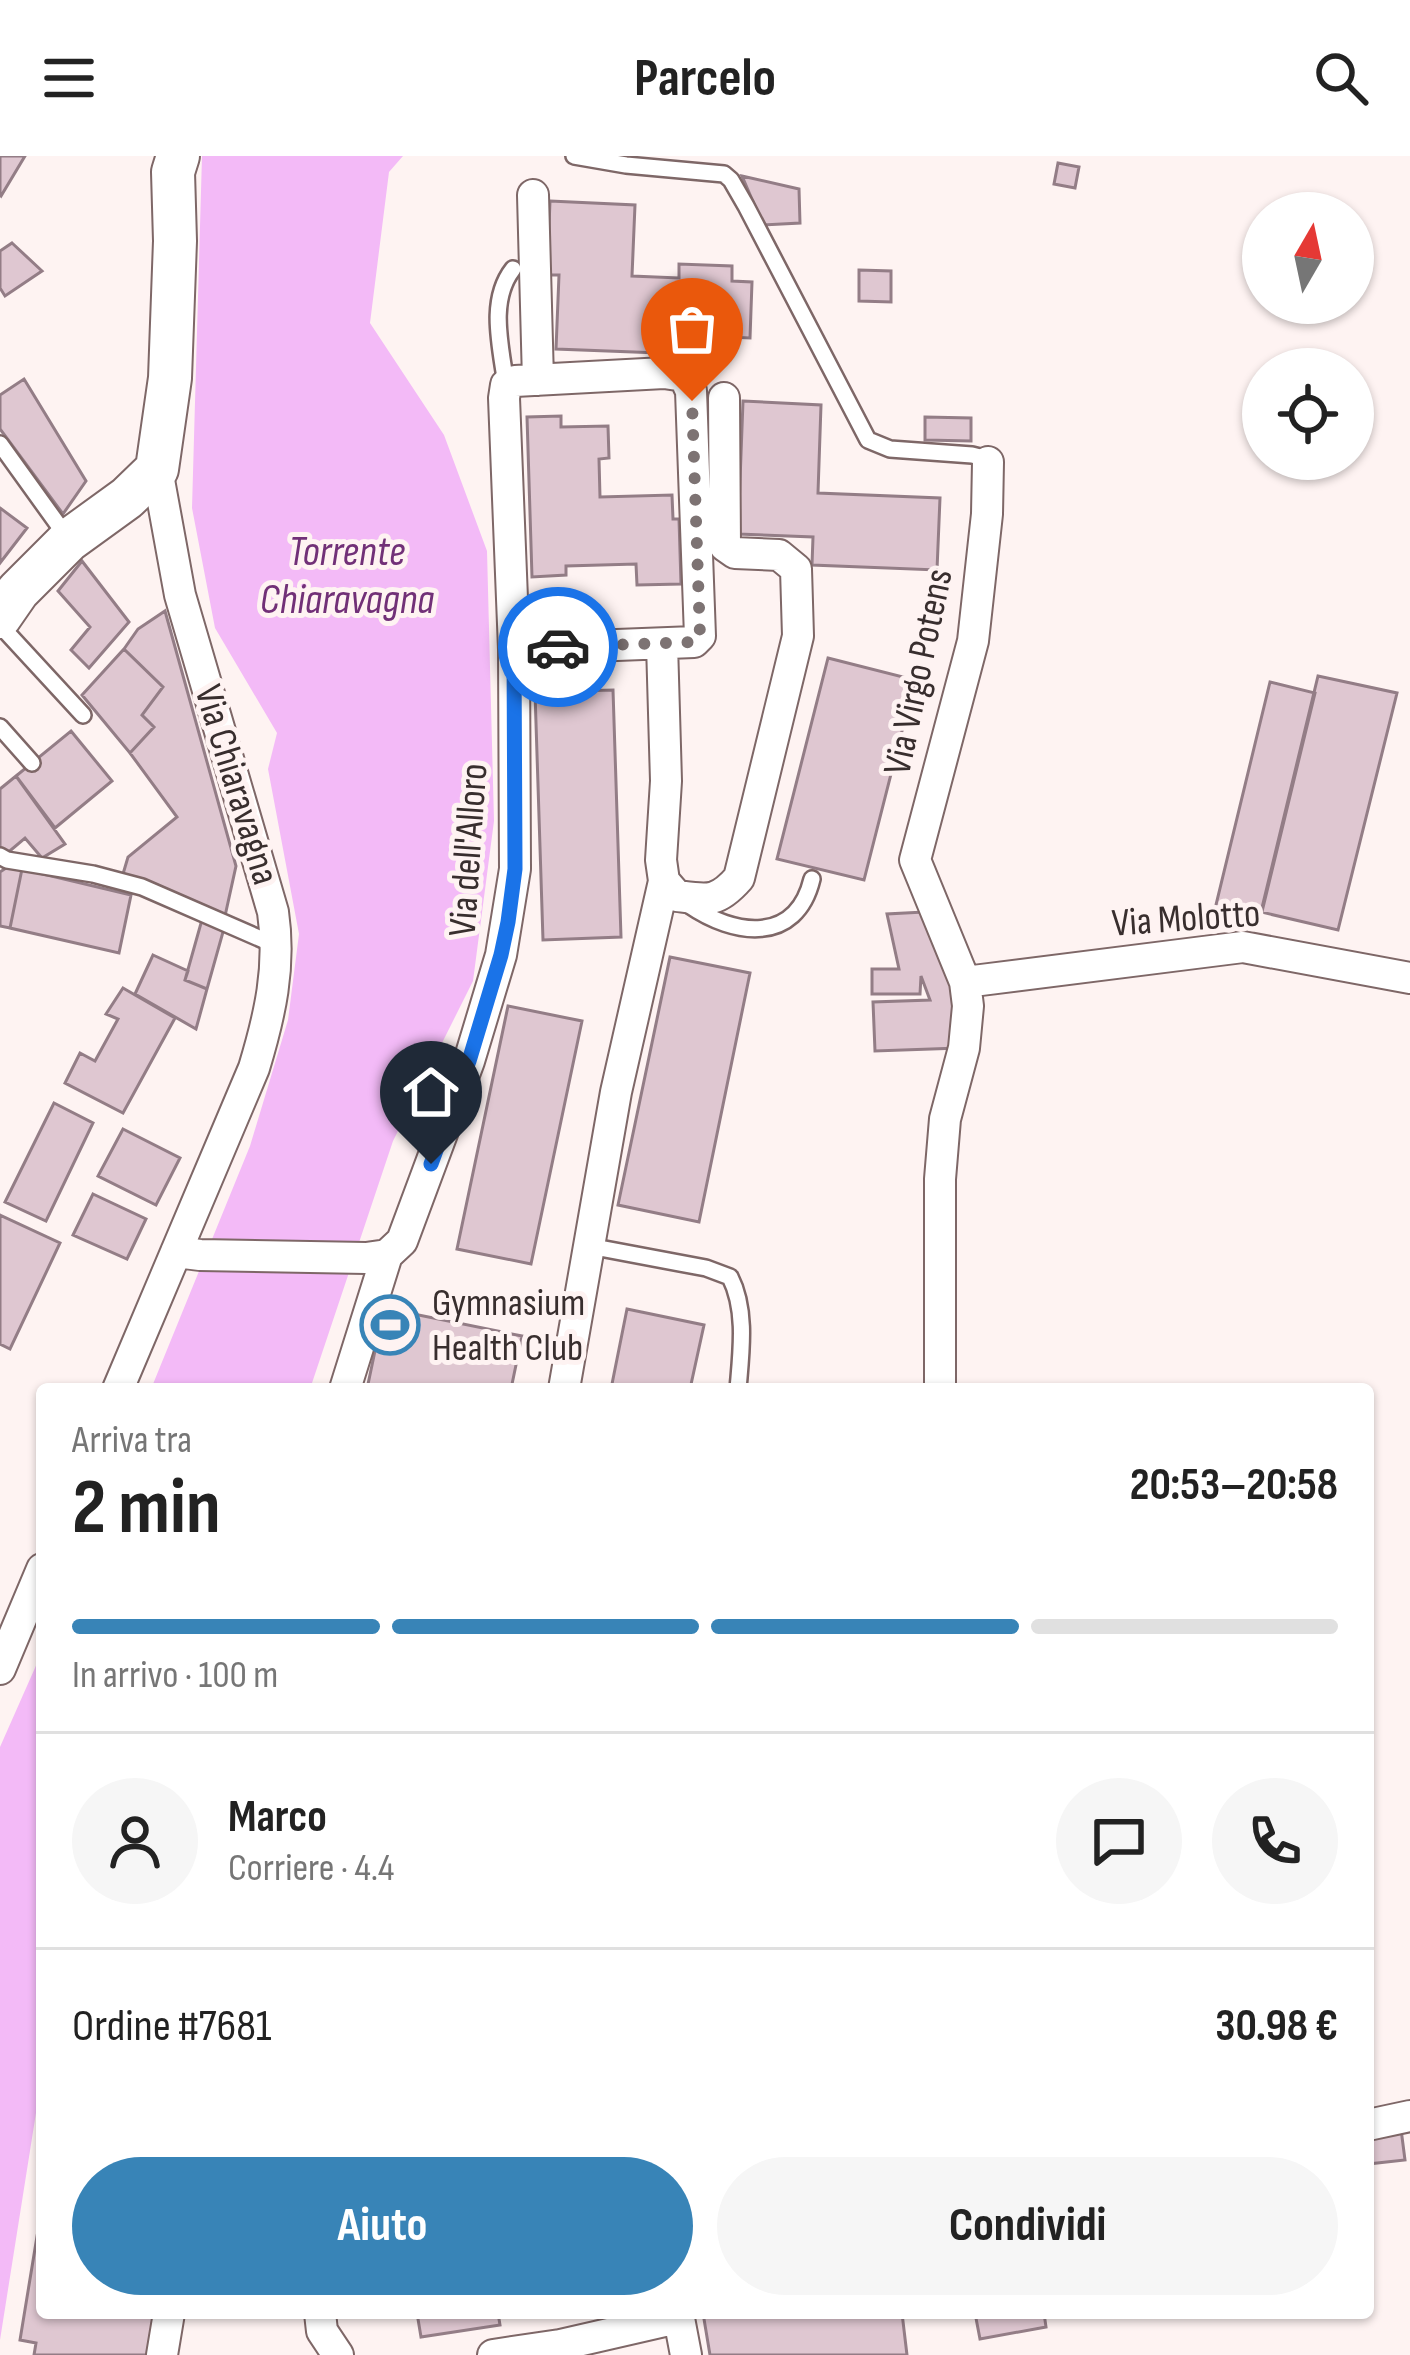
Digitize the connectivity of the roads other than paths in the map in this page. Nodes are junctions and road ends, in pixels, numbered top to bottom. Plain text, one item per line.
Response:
1 (178, 156) edge
2 (574, 156) edge
3 (533, 195) dead end
4 (513, 268) dead end
5 (538, 380) junction
6 (506, 385) junction
7 (724, 398) dead end
8 (0, 444) edge
9 (988, 462) joint
10 (157, 470) junction
11 (69, 539) junction
12 (0, 621) edge
13 (662, 644) junction
14 (514, 649) junction
15 (83, 715) dead end
16 (0, 727) edge
17 (32, 763) dead end
18 (0, 856) edge
19 (812, 879) dead end
20 (670, 888) junction
21 (278, 946) junction
22 (1410, 977) edge
23 (965, 982) junction
24 (589, 1246) junction
25 (188, 1254) junction
26 (376, 1256) junction
27 (121, 1383) edge
28 (346, 1383) edge
29 (566, 1383) edge
30 (738, 1383) edge
31 (940, 1383) edge
32 (36, 1583) edge
33 (0, 1669) edge
34 (1410, 2116) edge
35 (1374, 2124) edge
36 (168, 2319) edge
37 (321, 2319) edge
38 (666, 2319) edge
39 (679, 2319) edge
40 (162, 2355) edge
41 (338, 2355) edge
42 (493, 2355) edge
43 (686, 2355) edge

1 - 10 street, Via Chiaravagna
2 - 9 lane, Via Virgo Potens
3 - 5 street
4 - 6 lane
5 - 6 street
5 - 13 street
6 - 14 street, Via dell'Alloro
7 - 20 street
8 - 11 lane
9 - 23 street, Via Virgo Potens
10 - 11 street
10 - 21 street, Via Chiaravagna
11 - 12 street
12 - 15 lane
13 - 14 street
13 - 20 street
14 - 26 street, Via dell'Alloro
16 - 17 lane
18 - 21 lane
19 - 20 lane
20 - 24 street
21 - 25 street, Via Chiaravagna
22 - 23 street, Via Molotto
23 - 31 street, Via Virgo Potens
24 - 29 street
24 - 30 lane
25 - 26 street
25 - 27 street, Via Chiaravagna
26 - 28 street, Via dell'Alloro
32 - 33 street
34 - 35 street
36 - 40 street
37 - 41 street
38 - 42 street
39 - 43 street

